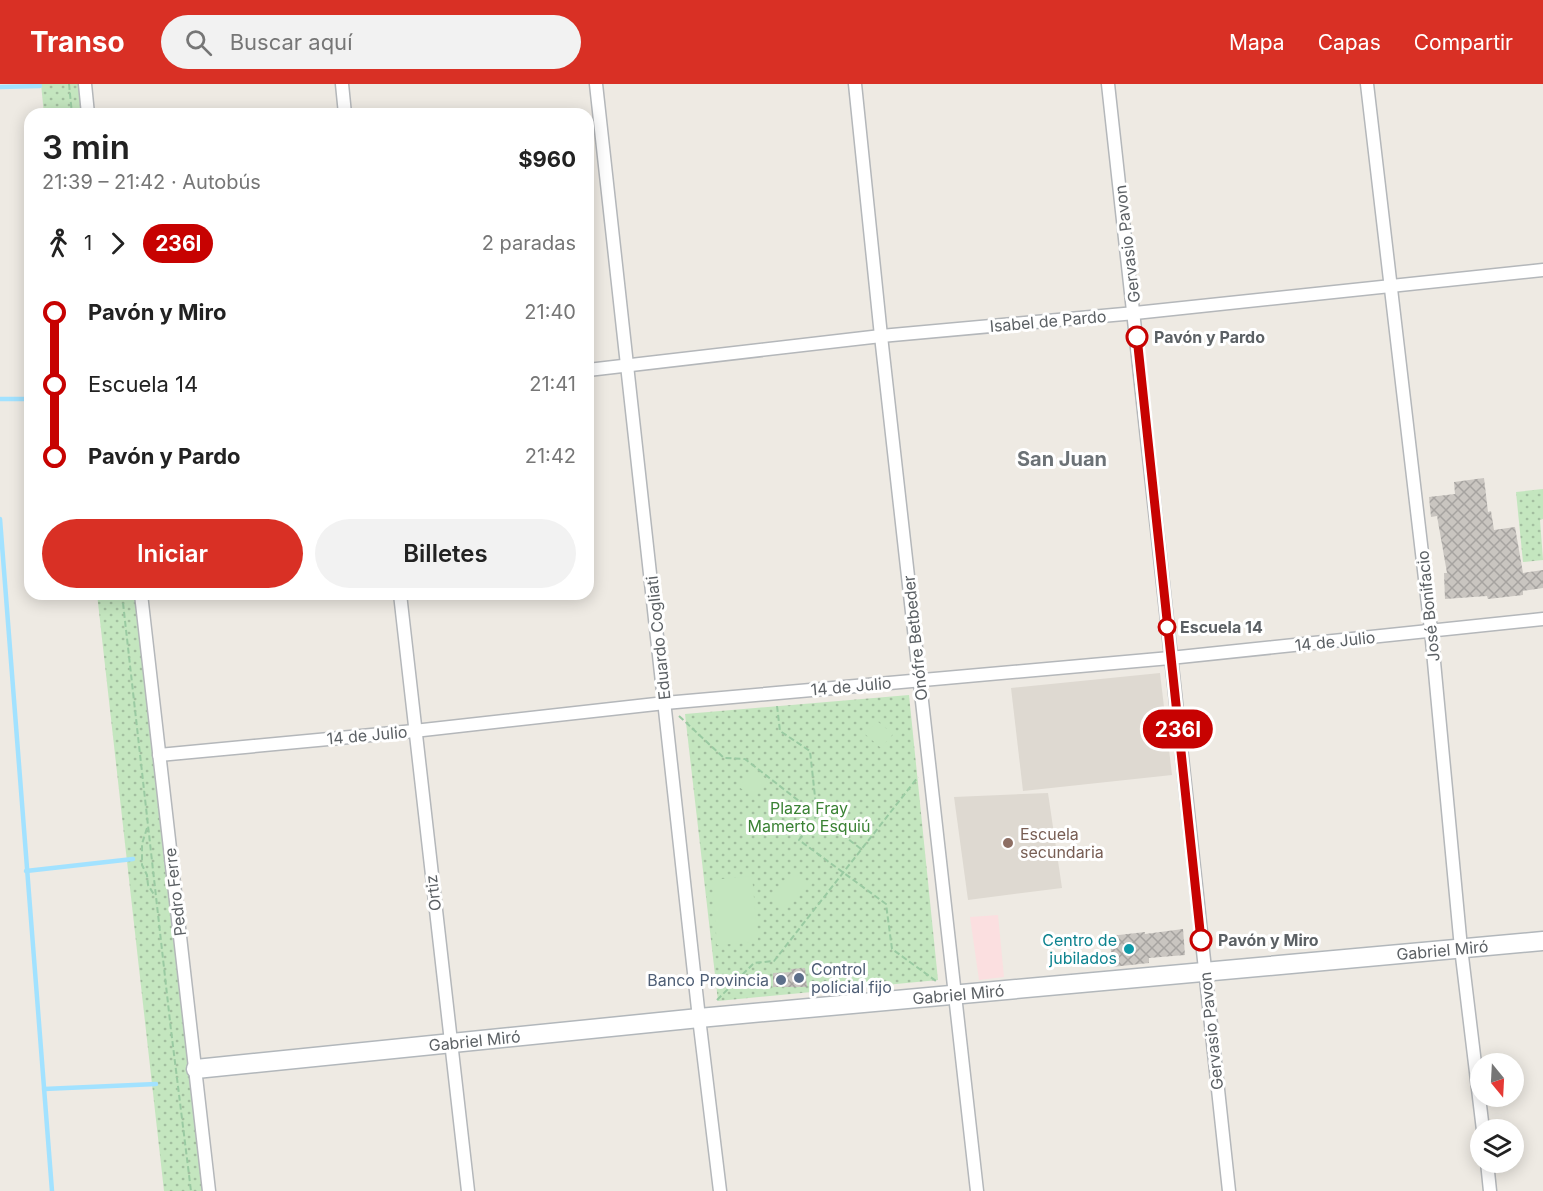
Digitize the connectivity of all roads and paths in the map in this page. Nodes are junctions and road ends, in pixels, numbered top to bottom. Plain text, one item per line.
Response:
1 (69, 84) edge
2 (85, 84) edge
3 (342, 84) edge
4 (596, 84) edge
5 (855, 84) edge
6 (1108, 84) edge
7 (1367, 84) edge
8 (71, 108) edge
9 (87, 108) edge
10 (344, 108) edge
11 (1543, 270) edge
12 (1391, 286) junction
13 (1135, 313) junction
14 (881, 336) junction
15 (628, 366) junction
16 (594, 369) edge
17 (123, 600) edge
18 (142, 600) edge
19 (401, 600) edge
20 (1543, 619) edge
21 (1431, 630) junction
22 (1170, 658) junction
23 (919, 680) junction
24 (775, 693) junction
25 (665, 703) junction
26 (414, 731) junction
27 (159, 755) junction
28 (929, 763) junction
29 (818, 815) junction
30 (148, 826) junction
31 (861, 849) junction
32 (143, 855) junction
33 (151, 855) junction
34 (843, 873) junction
35 (156, 898) junction
36 (1543, 941) edge
37 (1461, 948) junction
38 (1205, 972) junction
39 (955, 995) junction
40 (699, 1018) junction
41 (450, 1043) junction
42 (196, 1069) junction
43 (1482, 1119) edge
44 (1488, 1173) edge
45 (191, 1191) edge
46 (209, 1191) edge
47 (468, 1191) edge
48 (720, 1191) edge
49 (977, 1191) edge
50 (1229, 1191) edge
51 (1490, 1191) edge

1 - 8 path
2 - 9 street
3 - 10 street
4 - 15 street, Eduardo Cogliati
5 - 14 street, Onófre Betbeder
6 - 13 street, Gervasio Pavon
7 - 12 street, José Bonifacio
11 - 12 street, Isabel de Pardo
12 - 13 street, Isabel de Pardo
12 - 21 street, José Bonifacio
13 - 14 street, Isabel de Pardo
13 - 22 street, Gervasio Pavon
14 - 15 street, Isabel de Pardo
14 - 23 street, Onófre Betbeder
15 - 16 street, Isabel de Pardo
15 - 25 street, Eduardo Cogliati
17 - 30 path
18 - 27 street, Pedro Ferre
19 - 26 street, Ortiz
20 - 21 street, 14 de Julio
21 - 22 street, 14 de Julio
21 - 37 street, José Bonifacio
22 - 23 street, 14 de Julio
22 - 38 street, Gervasio Pavon
23 - 24 street, 14 de Julio
23 - 28 street, Onófre Betbeder
24 - 25 street, 14 de Julio
24 - 29 path
25 - 26 street, 14 de Julio
25 - 29 path
25 - 40 street, Eduardo Cogliati
26 - 27 street, 14 de Julio
26 - 41 street, Ortiz
27 - 42 street, Pedro Ferre
28 - 31 path
28 - 39 street, Onófre Betbeder
29 - 31 path
29 - 34 path
30 - 32 path
30 - 33 path
31 - 34 path
32 - 33 path
32 - 35 path
33 - 35 path
34 - 39 path
34 - 40 path
35 - 45 path
36 - 37 street, Gabriel Miró
37 - 38 street, Gabriel Miró
37 - 43 street, José Bonifacio
38 - 39 street, Gabriel Miró
38 - 50 street, Gervasio Pavon
39 - 40 street, Gabriel Miró
39 - 49 street, Onófre Betbeder
40 - 41 street, Gabriel Miró
40 - 48 street, Eduardo Cogliati
41 - 42 street, Gabriel Miró
41 - 47 street, Ortiz
42 - 46 street, Pedro Ferre
44 - 51 street

